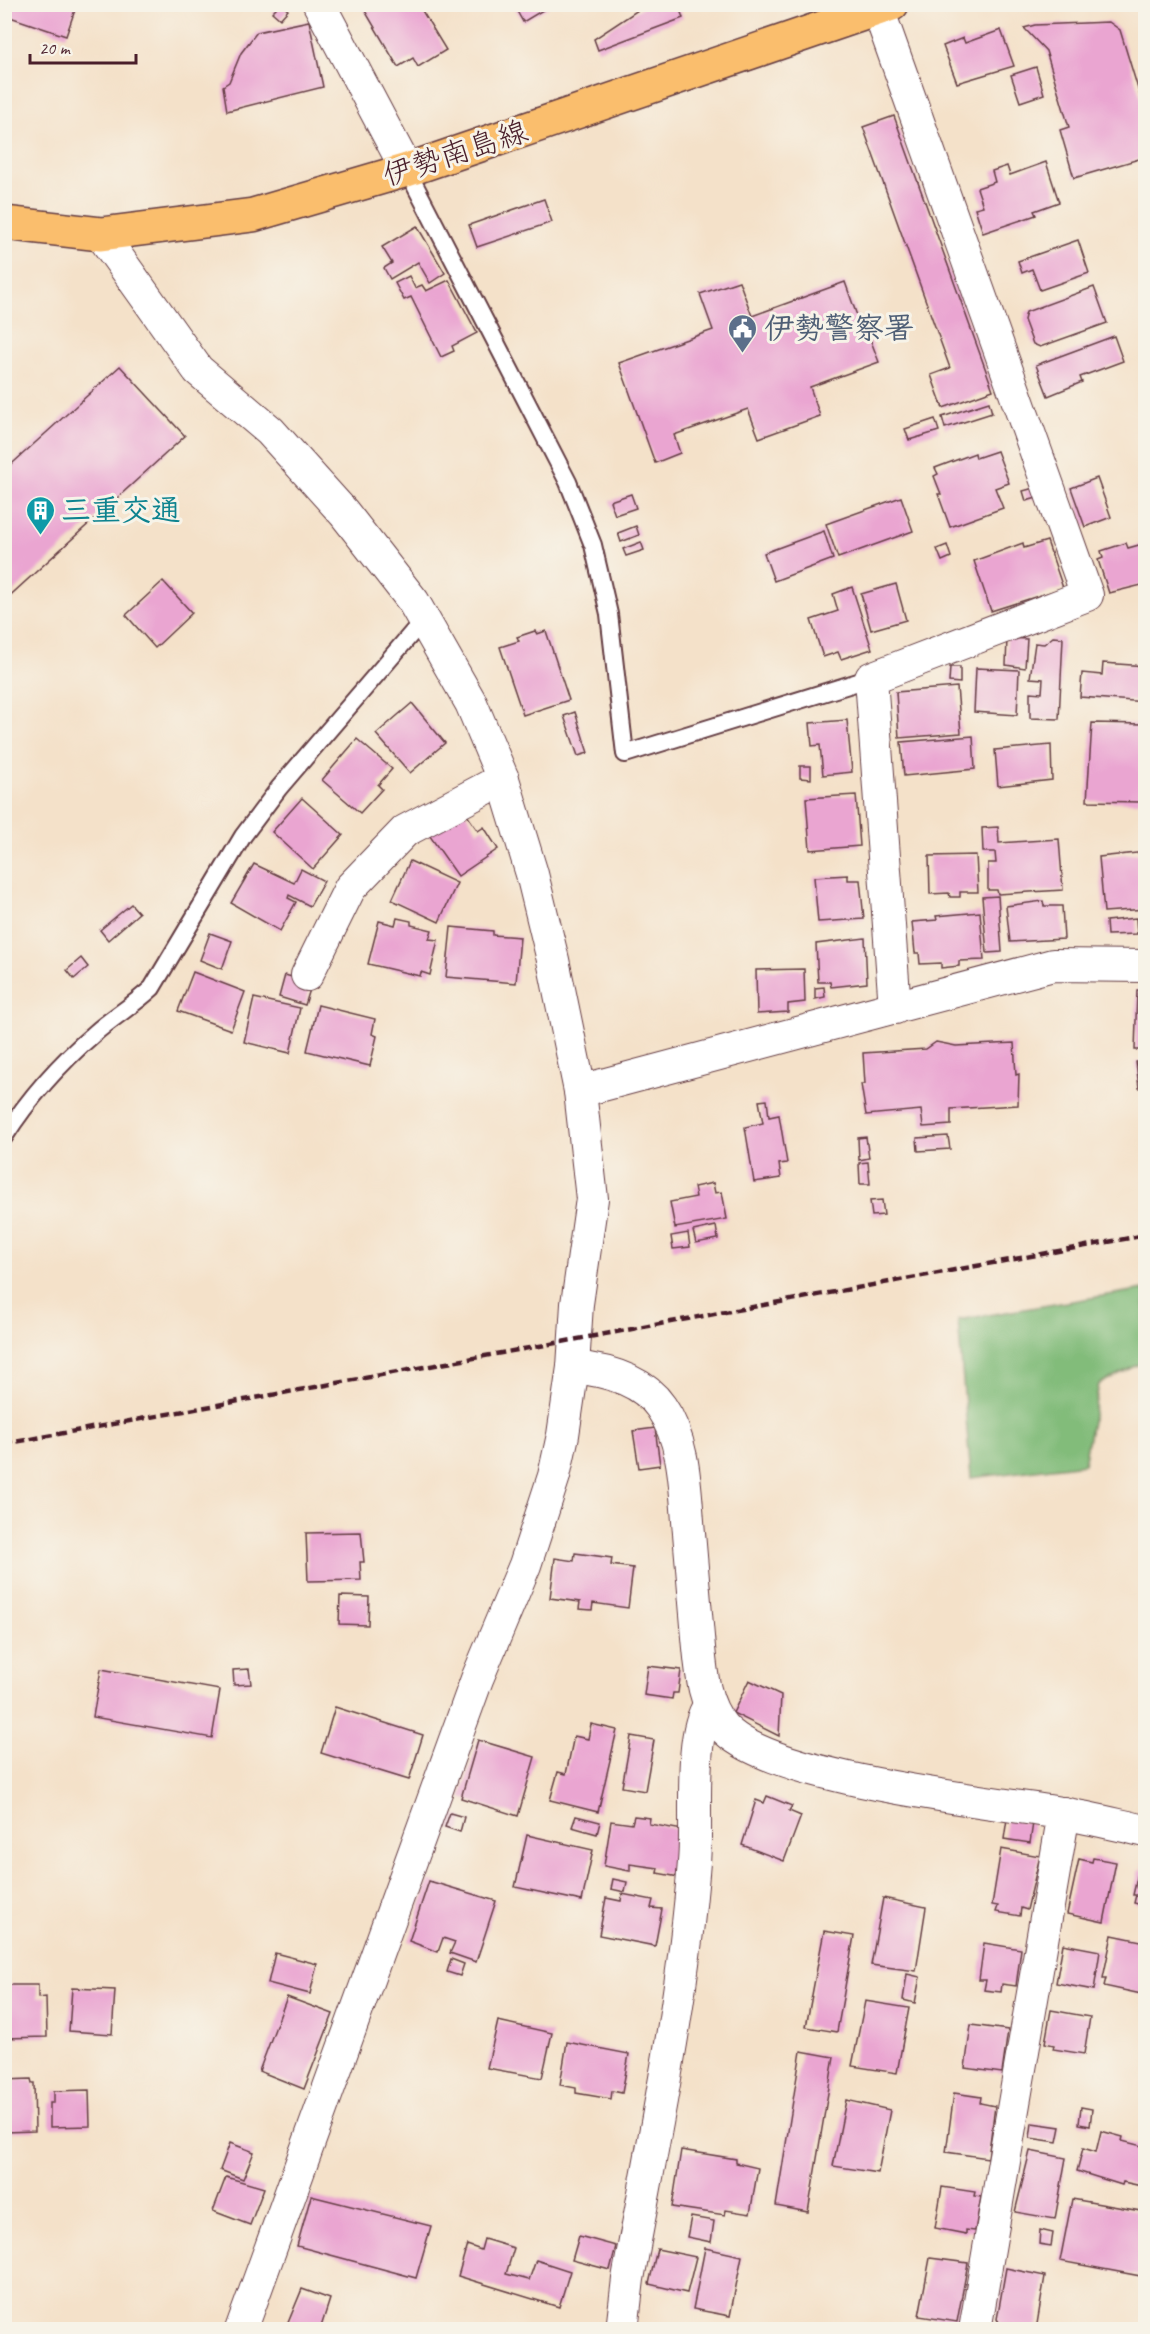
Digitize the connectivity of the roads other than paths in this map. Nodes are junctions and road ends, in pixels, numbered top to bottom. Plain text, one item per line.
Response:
1 (320, 4) edge
2 (885, 7) edge
3 (407, 171) junction
4 (4, 223) edge
5 (101, 234) junction
6 (424, 620) junction
7 (871, 678) junction
8 (503, 779) junction
9 (1146, 966) edge
10 (307, 975) dead end
11 (895, 1008) junction
12 (580, 1091) junction
13 (4, 1137) edge
14 (573, 1367) junction
15 (709, 1706) junction
16 (1064, 1813) junction
17 (1146, 1831) edge
18 (242, 2330) edge
19 (622, 2330) edge
20 (975, 2330) edge

1 - 3 street
2 - 3 main road, 伊勢南島線
2 - 7 street
3 - 5 main road, 伊勢南島線
3 - 7 lane
4 - 5 main road, 伊勢南島線
5 - 6 street
6 - 8 street
6 - 13 lane
7 - 11 street
8 - 10 street
8 - 12 street
9 - 11 street
11 - 12 street
12 - 14 street
14 - 15 street
14 - 18 street
15 - 16 street
15 - 19 street
16 - 17 street
16 - 20 street

